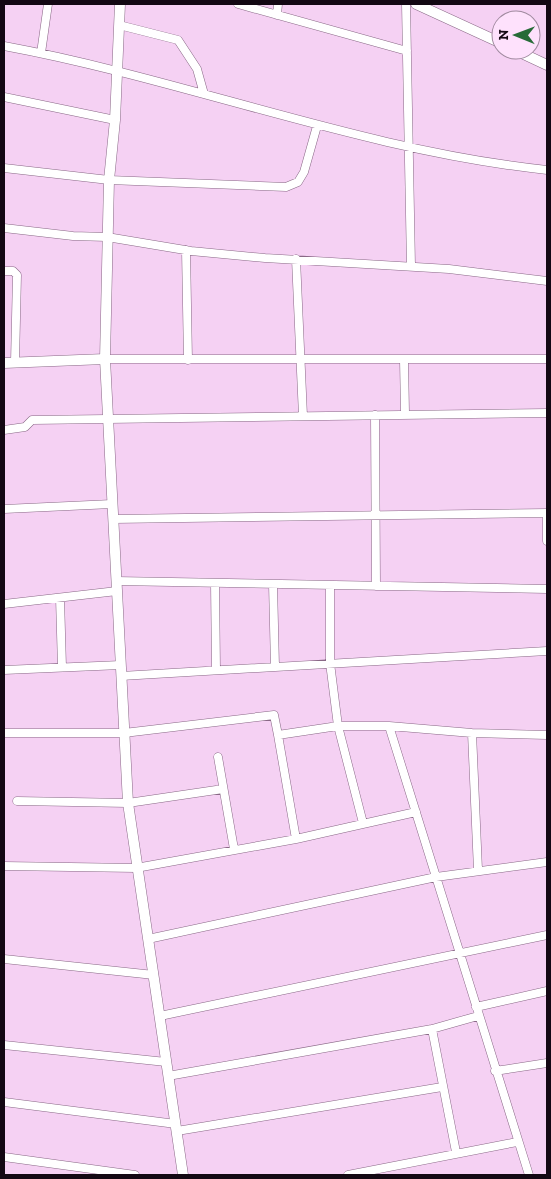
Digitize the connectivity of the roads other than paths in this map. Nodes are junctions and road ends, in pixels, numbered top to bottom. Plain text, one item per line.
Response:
1 (48, 4) edge
2 (120, 4) edge
3 (238, 4) edge
4 (278, 4) edge
5 (406, 4) edge
6 (416, 4) edge
7 (277, 15) junction
8 (119, 25) junction
9 (491, 38) edge
10 (4, 46) edge
11 (407, 51) junction
12 (40, 53) junction
13 (116, 72) junction
14 (204, 94) junction
15 (4, 96) edge
16 (115, 120) junction
17 (317, 126) junction
18 (410, 149) junction
19 (4, 168) edge
20 (547, 170) edge
21 (109, 180) junction
22 (4, 228) edge
23 (108, 237) junction
24 (186, 250) junction
25 (296, 259) junction
26 (411, 266) junction
27 (4, 271) edge
28 (547, 281) edge
29 (105, 359) junction
30 (547, 359) edge
31 (188, 360) junction
32 (300, 360) junction
33 (404, 360) junction
34 (15, 362) junction
35 (4, 363) edge
36 (547, 412) edge
37 (405, 413) junction
38 (375, 415) junction
39 (303, 416) junction
40 (108, 419) junction
41 (4, 430) edge
42 (112, 504) junction
43 (4, 509) edge
44 (547, 513) edge
45 (376, 515) junction
46 (113, 518) junction
47 (547, 542) edge
48 (215, 583) junction
49 (274, 584) junction
50 (330, 585) junction
51 (116, 586) junction
52 (376, 586) junction
53 (547, 589) edge
54 (60, 598) junction
55 (4, 604) edge
56 (547, 651) edge
57 (330, 664) junction
58 (62, 667) junction
59 (275, 667) junction
60 (4, 670) edge
61 (121, 670) junction
62 (216, 670) junction
63 (338, 726) junction
64 (389, 726) junction
65 (4, 733) edge
66 (124, 733) junction
67 (472, 733) junction
68 (278, 735) junction
69 (547, 735) edge
70 (218, 757) dead end
71 (223, 789) junction
72 (16, 801) dead end
73 (128, 803) junction
74 (416, 812) junction
75 (363, 824) junction
76 (296, 839) junction
77 (234, 849) junction
78 (547, 862) edge
79 (4, 866) edge
80 (136, 868) junction
81 (478, 870) junction
82 (436, 877) junction
83 (547, 935) edge
84 (148, 939) junction
85 (460, 954) junction
86 (4, 959) edge
87 (154, 974) junction
88 (547, 991) edge
89 (476, 1007) junction
90 (160, 1016) junction
91 (478, 1016) junction
92 (432, 1028) junction
93 (4, 1045) edge
94 (166, 1062) junction
95 (547, 1063) edge
96 (495, 1071) junction
97 (168, 1076) junction
98 (442, 1087) junction
99 (4, 1102) edge
100 (176, 1127) junction
101 (517, 1142) junction
102 (456, 1152) junction
103 (4, 1157) edge
104 (96, 1172) edge
105 (368, 1173) edge
106 (135, 1175) edge
107 (183, 1175) edge
108 (348, 1175) edge
109 (529, 1175) edge

1 - 12 street
2 - 8 street
3 - 7 street
4 - 7 street
5 - 11 street
6 - 9 street
7 - 11 street
8 - 13 street
8 - 14 street
10 - 12 street
11 - 18 street
12 - 13 street
13 - 14 street
13 - 16 street
14 - 17 street
15 - 16 street
16 - 21 street
17 - 18 street
17 - 21 street
18 - 20 street
18 - 26 street
19 - 21 street
21 - 23 street
22 - 23 street
23 - 24 street
23 - 29 street
24 - 25 street
24 - 31 street
25 - 26 street
25 - 32 street
26 - 28 street
27 - 34 street
29 - 31 street
29 - 34 street
29 - 40 street
30 - 33 street
31 - 32 street
32 - 33 street
32 - 39 street
33 - 37 street
34 - 35 street
36 - 37 street
37 - 38 street
38 - 39 street
38 - 45 street
39 - 40 street
40 - 41 street
40 - 42 street
42 - 43 street
42 - 46 street
44 - 45 street
44 - 47 street
45 - 46 street
45 - 52 street
46 - 51 street
48 - 49 street
48 - 51 street
48 - 62 street
49 - 50 street
49 - 59 street
50 - 52 street
50 - 57 street
51 - 54 street
51 - 61 street
52 - 53 street
54 - 55 street
54 - 58 street
56 - 57 street
57 - 59 street
57 - 63 street
58 - 60 street
58 - 61 street
59 - 62 street
61 - 62 street
61 - 66 street
63 - 64 street
63 - 68 street
63 - 75 street
64 - 67 street
64 - 74 street
65 - 66 street
66 - 68 street
66 - 73 street
67 - 69 street
67 - 81 street
68 - 76 street
70 - 71 street
71 - 73 street
71 - 77 street
72 - 73 street
73 - 80 street
74 - 75 street
74 - 82 street
75 - 76 street
76 - 77 street
77 - 80 street
78 - 81 street
79 - 80 street
80 - 84 street
81 - 82 street
82 - 84 street
82 - 85 street
83 - 85 street
84 - 87 street
85 - 89 street
85 - 90 street
86 - 87 street
87 - 90 street
88 - 89 street
89 - 91 street
90 - 94 street
91 - 92 street
91 - 96 street
92 - 97 street
92 - 98 street
93 - 94 street
94 - 97 street
95 - 96 street
96 - 101 street
97 - 100 street
98 - 100 street
98 - 102 street
99 - 100 street
100 - 107 street
101 - 102 street
101 - 109 street
102 - 105 street
103 - 104 street
104 - 106 street
105 - 108 street

